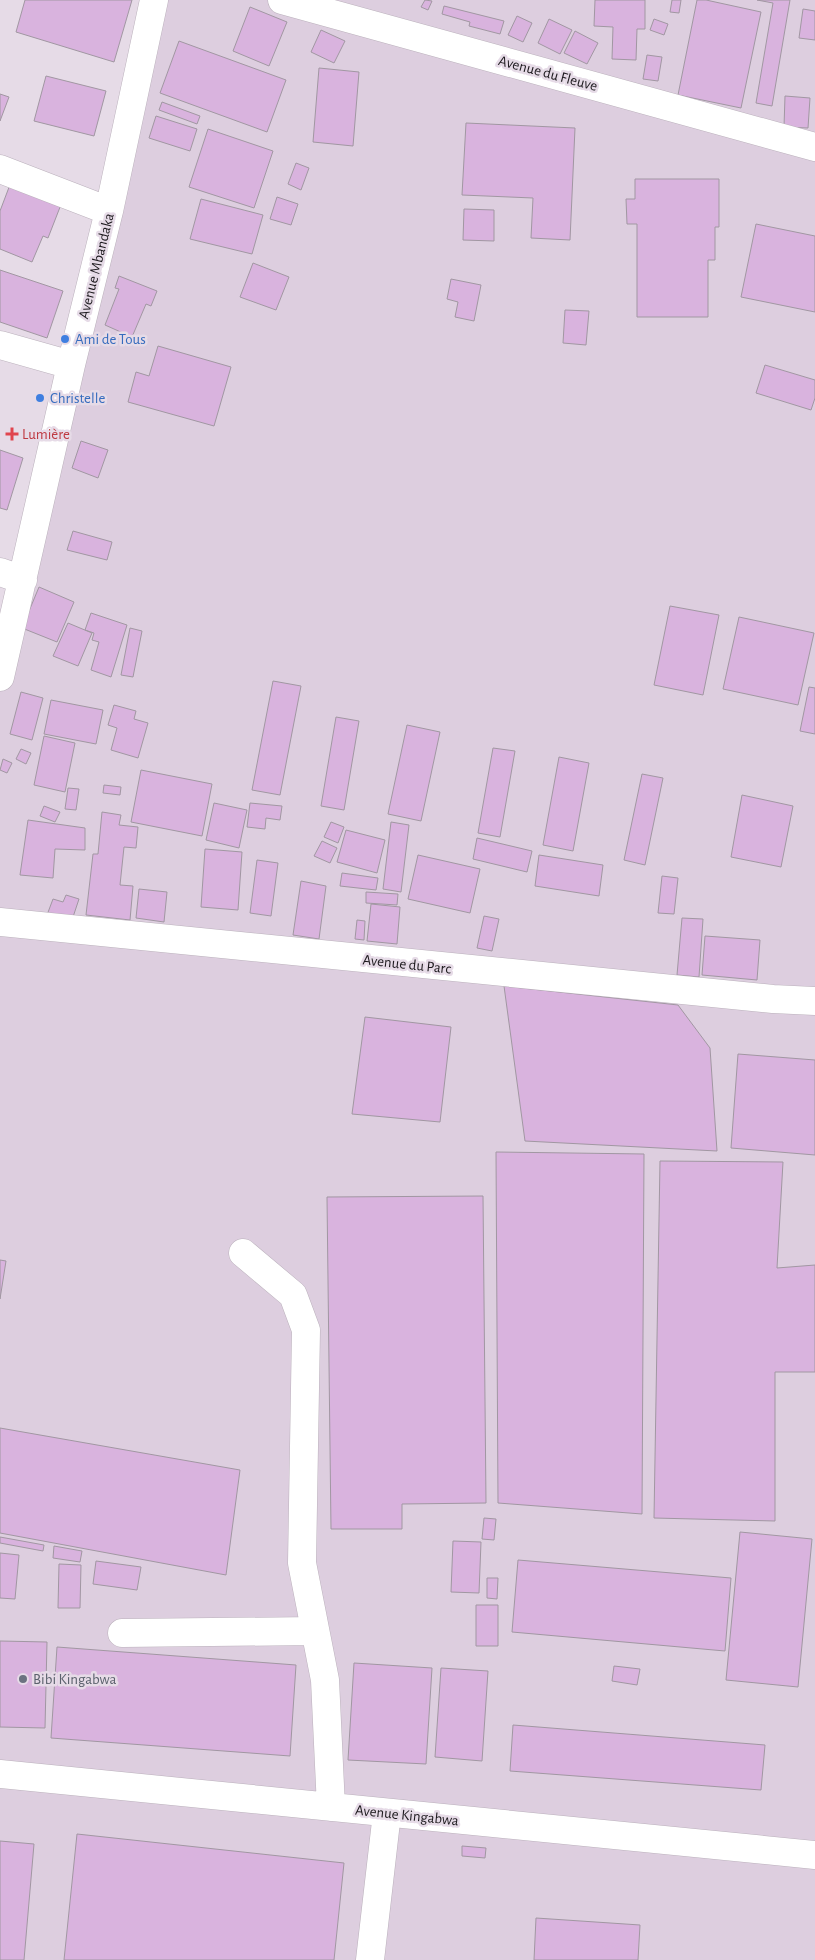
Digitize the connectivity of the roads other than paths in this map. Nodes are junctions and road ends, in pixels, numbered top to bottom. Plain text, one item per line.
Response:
1 (154, 0) edge
2 (282, 0) edge
3 (815, 147) edge
4 (0, 169) edge
5 (109, 211) junction
6 (0, 345) edge
7 (71, 365) junction
8 (12, 576) edge
9 (0, 677) edge
10 (0, 922) edge
11 (815, 1000) edge
12 (243, 1253) dead end
13 (315, 1631) junction
14 (122, 1633) dead end
15 (0, 1774) edge
16 (330, 1807) junction
17 (387, 1813) junction
18 (815, 1855) edge
19 (370, 1960) edge

1 - 5 street, Avenue Mbandaka
2 - 3 street, Avenue du Fleuve
4 - 5 street
5 - 7 street, Avenue Mbandaka
6 - 7 street
7 - 8 street, Avenue Mbandaka
8 - 9 street, Avenue Mbandaka
10 - 11 street, Avenue du Parc
12 - 13 street
13 - 14 street
13 - 16 street
15 - 16 street, Avenue Kingabwa
16 - 17 street, Avenue Kingabwa
17 - 18 street, Avenue Kingabwa
17 - 19 street

